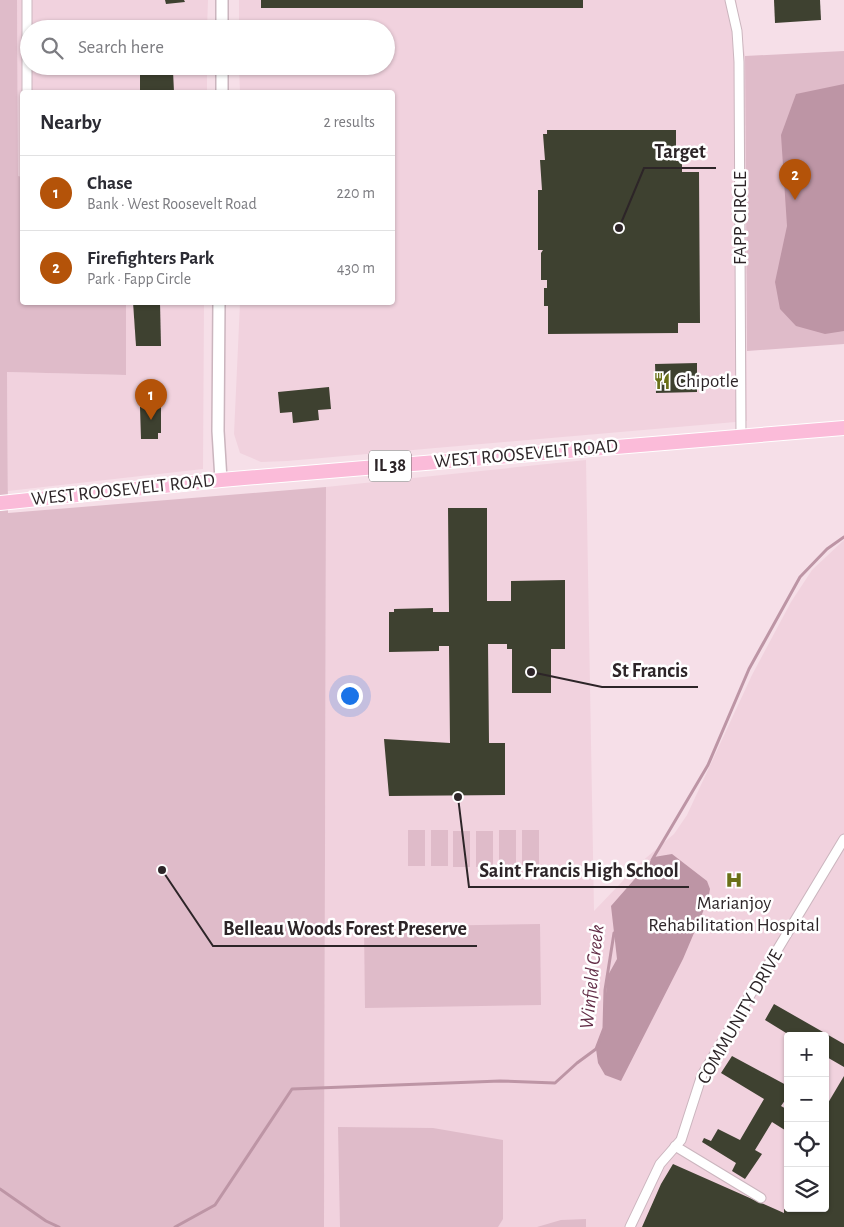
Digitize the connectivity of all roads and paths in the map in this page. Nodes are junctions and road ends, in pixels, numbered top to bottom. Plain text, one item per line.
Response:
1 (27, 0) edge
2 (222, 0) edge
3 (730, 0) edge
4 (27, 20) edge
5 (222, 20) edge
6 (27, 75) edge
7 (222, 75) edge
8 (27, 90) edge
9 (222, 90) edge
10 (219, 305) edge
11 (844, 428) edge
12 (741, 437) junction
13 (221, 480) junction
14 (0, 503) edge
15 (844, 839) edge
16 (675, 1146) junction
17 (761, 1198) dead end
18 (630, 1227) edge

1 - 4 street
2 - 5 main road
3 - 12 street, FAPP CIRCLE
6 - 8 street
7 - 9 main road
10 - 13 main road
11 - 12 main road, WEST ROOSEVELT ROAD / IL 38
12 - 13 main road, WEST ROOSEVELT ROAD / IL 38
13 - 14 main road, WEST ROOSEVELT ROAD / IL 38
15 - 16 street, COMMUNITY DRIVE
16 - 17 street
16 - 18 street, COMMUNITY DRIVE

